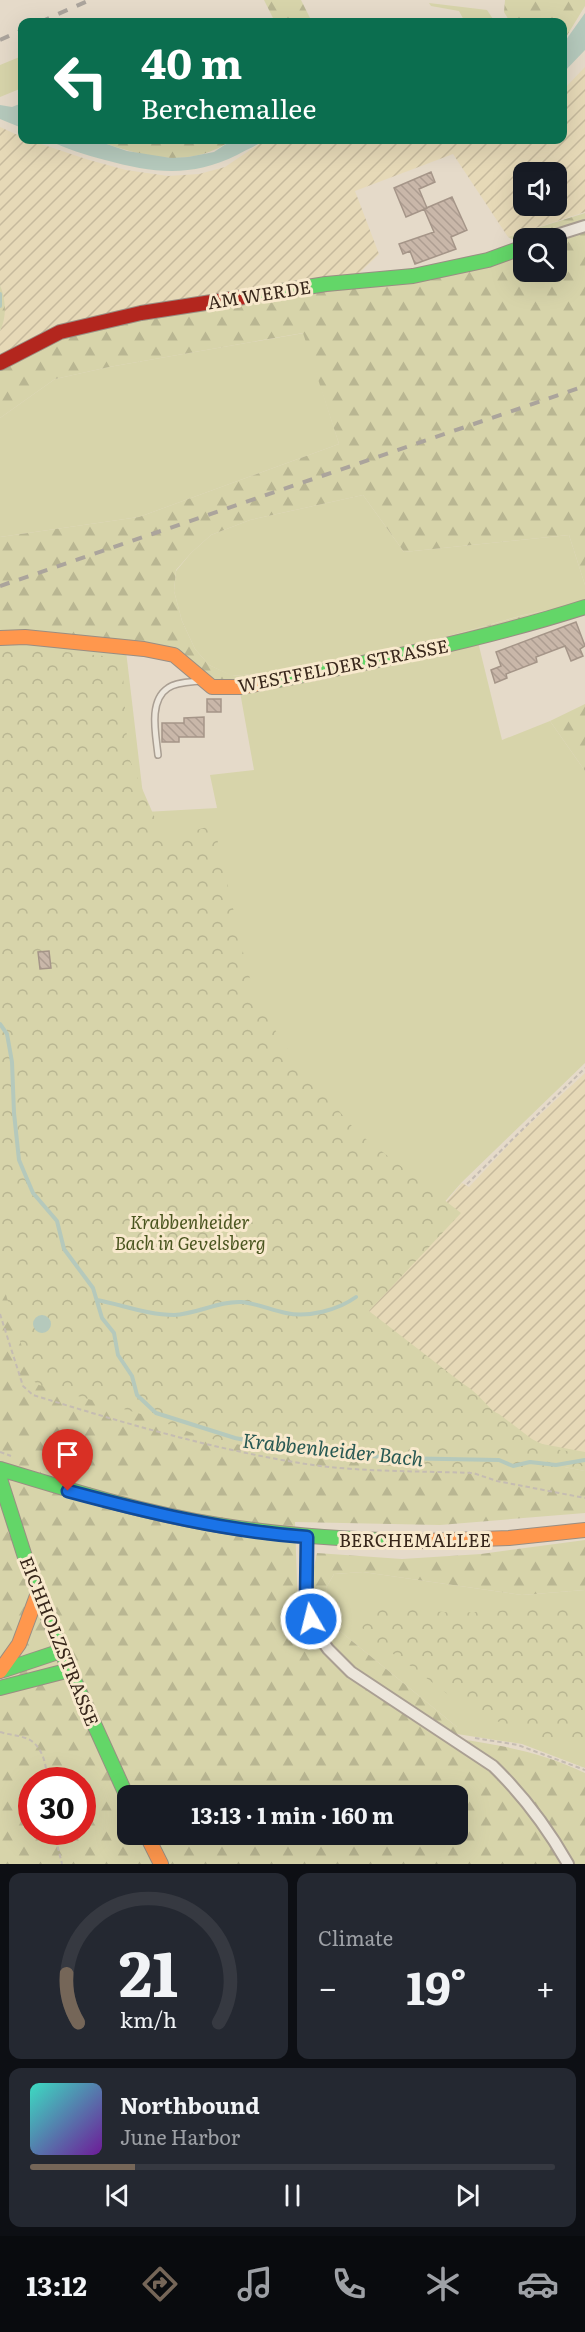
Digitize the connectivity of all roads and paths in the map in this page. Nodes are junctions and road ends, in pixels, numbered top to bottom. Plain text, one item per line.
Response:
1 (585, 226) edge
2 (567, 232) edge
3 (513, 251) edge
4 (0, 363) edge
5 (585, 607) edge
6 (0, 638) edge
7 (204, 680) junction
8 (158, 755) dead end
9 (585, 1068) edge
10 (467, 1184) dead end
11 (0, 1314) edge
12 (0, 1452) edge
13 (12, 1456) dead end
14 (0, 1469) edge
15 (0, 1479) edge
16 (585, 1498) edge
17 (585, 1530) edge
18 (307, 1537) junction
19 (38, 1593) junction
20 (61, 1651) junction
21 (70, 1670) junction
22 (0, 1671) edge
23 (0, 1688) edge
24 (0, 1732) edge
25 (470, 1737) dead end
26 (46, 1767) edge
27 (585, 1770) edge
28 (122, 1785) edge
29 (57, 1845) edge
30 (152, 1845) edge
31 (62, 1864) edge
32 (161, 1864) edge
33 (568, 1864) edge

1 - 2 street
3 - 4 street, AM WERDE
5 - 7 street, WESTFELDER STRASSE
6 - 7 street, WESTFELDER STRASSE
7 - 8 lane
9 - 10 path
11 - 16 path
12 - 13 path
14 - 18 street, BERCHEMALLEE
15 - 19 street, EICHHOLZSTRASSE
17 - 18 street, BERCHEMALLEE
18 - 33 street
19 - 20 street, EICHHOLZSTRASSE
19 - 22 street
20 - 21 street, EICHHOLZSTRASSE
20 - 22 street
21 - 23 street
21 - 28 street, EICHHOLZSTRASSE
24 - 26 path
25 - 27 path
29 - 31 path
30 - 32 street

